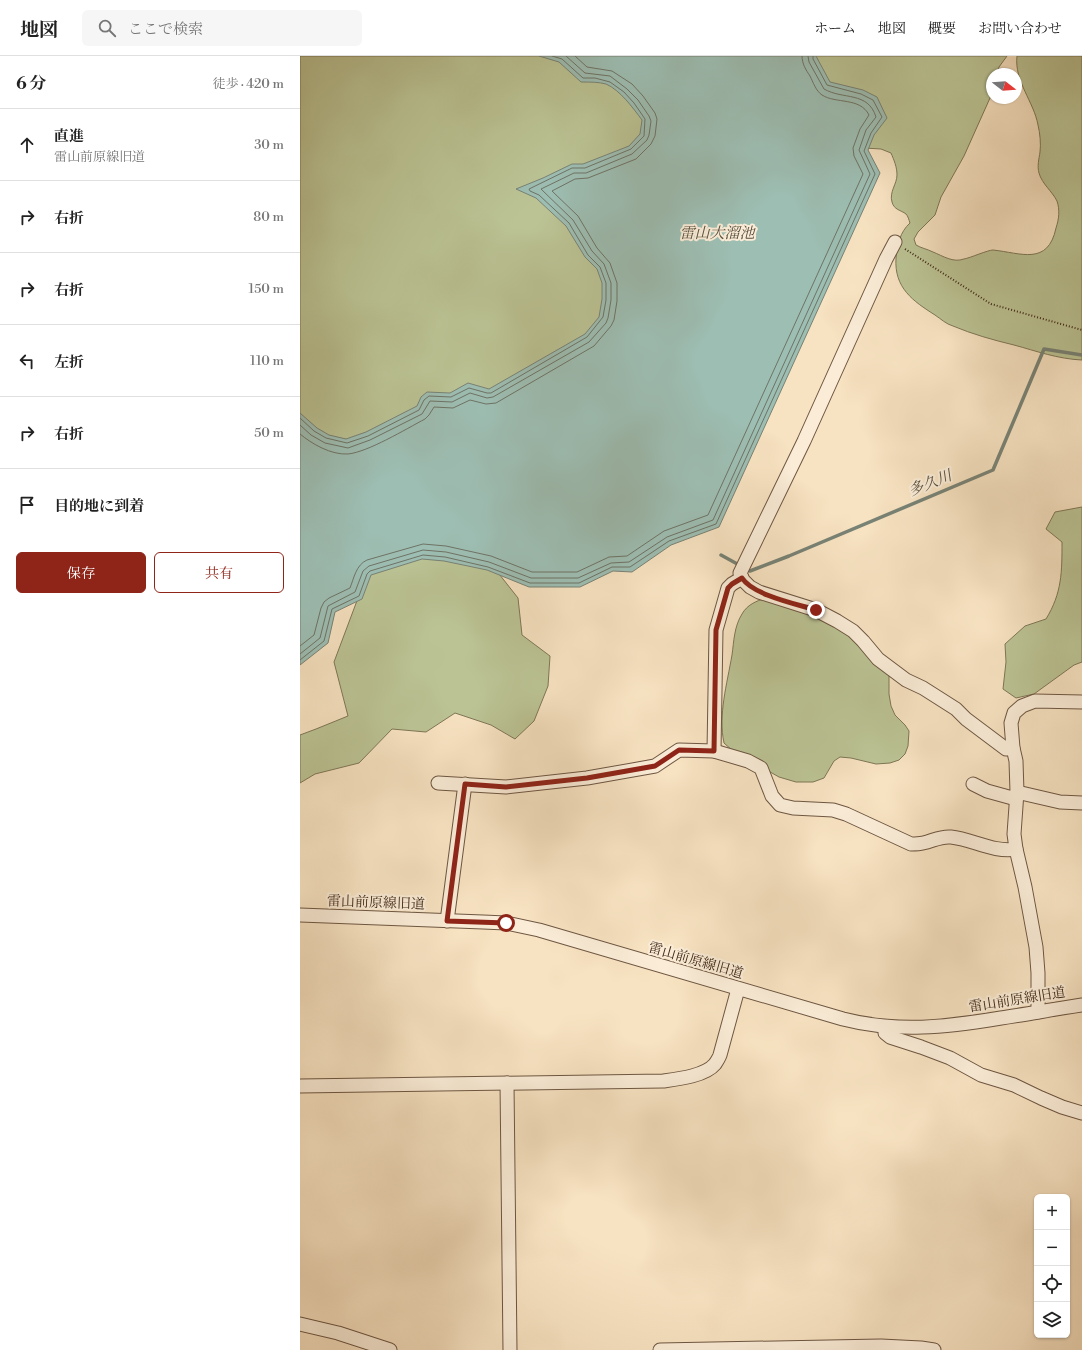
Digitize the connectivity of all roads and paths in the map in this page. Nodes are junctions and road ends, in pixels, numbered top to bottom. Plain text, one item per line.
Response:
1 (895, 242) joint
2 (1082, 330) edge
3 (742, 571) junction
4 (1082, 702) edge
5 (1013, 748) junction
6 (714, 751) junction
7 (438, 783) dead end
8 (465, 784) junction
9 (973, 784) dead end
10 (1016, 796) junction
11 (1082, 803) edge
12 (1016, 849) junction
13 (300, 915) edge
14 (447, 921) junction
15 (738, 989) junction
16 (1082, 1005) edge
17 (1038, 1012) junction
18 (886, 1027) junction
19 (507, 1083) junction
20 (300, 1086) edge
21 (1082, 1113) edge
22 (300, 1324) edge
23 (390, 1350) edge
24 (510, 1350) edge
25 (660, 1350) edge
26 (934, 1350) edge

1 - 2 path
1 - 3 street
3 - 5 street
3 - 6 street
4 - 5 street
5 - 10 street
6 - 8 street
6 - 12 street
7 - 8 street
8 - 14 street
9 - 10 street
10 - 11 street
10 - 12 street
12 - 17 street
13 - 14 street, 雷山前原線旧道
14 - 15 street, 雷山前原線旧道
15 - 18 street, 雷山前原線旧道
15 - 19 street
16 - 17 street, 雷山前原線旧道
17 - 18 street, 雷山前原線旧道
18 - 21 street
19 - 20 street
19 - 24 street
22 - 23 street
25 - 26 street

